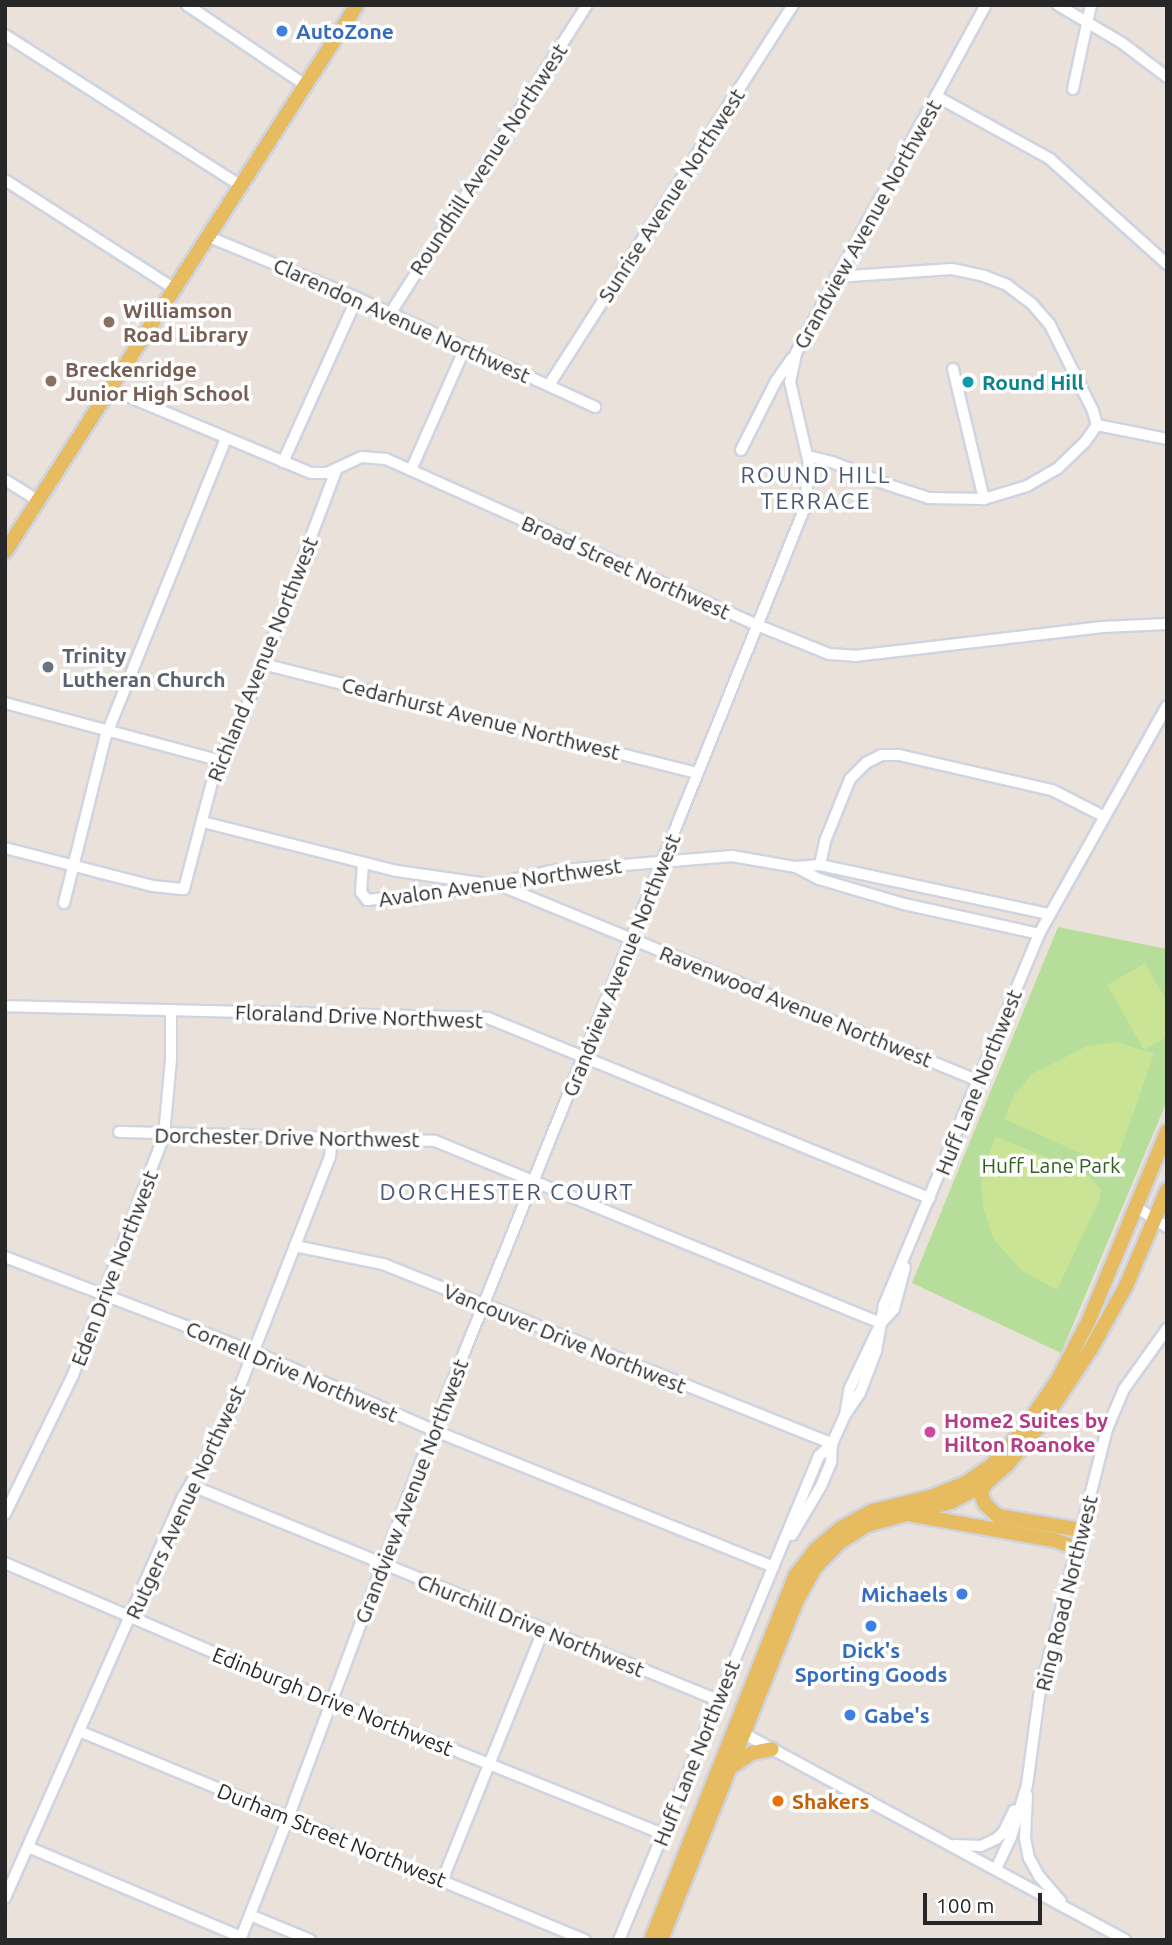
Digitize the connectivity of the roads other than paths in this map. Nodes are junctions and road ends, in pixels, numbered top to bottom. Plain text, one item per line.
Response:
1 (187, 5) edge
2 (357, 5) edge
3 (587, 5) edge
4 (793, 5) edge
5 (986, 5) edge
6 (1058, 5) edge
7 (1091, 5) edge
8 (1087, 21) junction
9 (5, 35) edge
10 (1167, 78) edge
11 (305, 85) junction
12 (1073, 89) dead end
13 (936, 96) junction
14 (5, 180) edge
15 (241, 186) junction
16 (209, 237) junction
17 (1167, 264) edge
18 (836, 277) junction
19 (175, 289) junction
20 (357, 298) junction
21 (390, 314) junction
22 (465, 348) junction
23 (796, 353) junction
24 (953, 369) dead end
25 (549, 385) junction
26 (110, 389) junction
27 (595, 407) dead end
28 (1097, 425) junction
29 (226, 439) junction
30 (1167, 439) edge
31 (741, 450) dead end
32 (808, 456) junction
33 (283, 462) junction
34 (336, 470) junction
35 (411, 470) junction
36 (5, 480) edge
37 (984, 499) junction
38 (38, 501) junction
39 (5, 552) edge
40 (1167, 624) edge
41 (757, 625) junction
42 (263, 664) junction
43 (5, 702) edge
44 (1167, 706) edge
45 (108, 730) junction
46 (221, 761) junction
47 (698, 773) junction
48 (1103, 816) junction
49 (203, 822) junction
50 (5, 848) edge
51 (664, 861) junction
52 (363, 864) junction
53 (74, 865) junction
54 (820, 865) junction
55 (796, 867) junction
56 (496, 884) junction
57 (64, 903) dead end
58 (1048, 914) junction
59 (1038, 933) junction
60 (632, 940) junction
61 (5, 1006) edge
62 (170, 1010) junction
63 (584, 1057) junction
64 (979, 1081) junction
65 (119, 1132) dead end
66 (1167, 1132) edge
67 (164, 1135) junction
68 (332, 1139) junction
69 (535, 1181) junction
70 (1167, 1190) edge
71 (930, 1198) junction
72 (1136, 1207) junction
73 (1162, 1218) edge
74 (295, 1246) junction
75 (5, 1257) edge
76 (104, 1295) junction
77 (484, 1305) junction
78 (881, 1323) junction
79 (1167, 1329) edge
80 (1084, 1331) junction
81 (254, 1353) junction
82 (1056, 1403) junction
83 (433, 1430) junction
84 (832, 1444) junction
85 (985, 1484) junction
86 (190, 1485) junction
87 (901, 1513) junction
88 (5, 1514) edge
89 (1081, 1530) junction
90 (1077, 1548) junction
91 (5, 1563) edge
92 (384, 1565) junction
93 (773, 1567) junction
94 (130, 1617) junction
95 (542, 1631) junction
96 (331, 1699) junction
97 (718, 1700) junction
98 (79, 1731) junction
99 (739, 1731) junction
100 (772, 1749) junction
101 (488, 1763) junction
102 (733, 1766) junction
103 (1027, 1785) junction
104 (289, 1818) junction
105 (662, 1834) junction
106 (949, 1844) junction
107 (28, 1847) junction
108 (996, 1869) junction
109 (442, 1881) junction
110 (5, 1898) edge
111 (1066, 1907) junction
112 (250, 1915) junction
113 (240, 1938) edge
114 (310, 1940) edge
115 (585, 1940) edge
116 (619, 1940) edge
117 (651, 1940) edge
118 (661, 1940) edge
119 (1125, 1940) edge

1 - 11 street
2 - 11 main road
3 - 21 street, Roundhill Avenue Northwest
4 - 25 street, Sunrise Avenue Northwest
5 - 13 street, Grandview Avenue Northwest
6 - 8 street
7 - 8 street
8 - 10 street
8 - 12 street
9 - 15 street
11 - 15 main road
13 - 17 street
13 - 18 street, Grandview Avenue Northwest
14 - 19 street
15 - 16 main road
16 - 19 main road
16 - 20 street, Clarendon Avenue Northwest
18 - 23 street, Grandview Avenue Northwest
18 - 28 street
19 - 26 main road
20 - 21 street, Clarendon Avenue Northwest
20 - 33 street
21 - 22 street, Clarendon Avenue Northwest
22 - 25 street, Clarendon Avenue Northwest
22 - 35 street
23 - 31 street
23 - 32 street, Grandview Avenue Northwest
24 - 37 street
25 - 27 street, Clarendon Avenue Northwest
26 - 29 street, Broad Street Northwest
26 - 38 main road
28 - 30 street
28 - 37 street
29 - 33 street, Broad Street Northwest
29 - 45 street
32 - 37 street
32 - 41 street, Grandview Avenue Northwest
33 - 34 street, Broad Street Northwest
34 - 35 street, Broad Street Northwest
34 - 42 street, Richland Avenue Northwest
35 - 41 street, Broad Street Northwest
36 - 38 street
38 - 39 main road
40 - 41 street, Broad Street Northwest
41 - 47 street, Grandview Avenue Northwest
42 - 46 street, Richland Avenue Northwest
42 - 47 street, Cedarhurst Avenue Northwest
43 - 45 street
44 - 48 street, Huff Lane Northwest
45 - 46 street
45 - 53 street
46 - 49 street, Richland Avenue Northwest
47 - 51 street, Grandview Avenue Northwest
48 - 54 street
48 - 58 street, Huff Lane Northwest
49 - 52 street
49 - 53 street, Richland Avenue Northwest
50 - 53 street
51 - 55 street, Avalon Avenue Northwest
51 - 56 street, Avalon Avenue Northwest
51 - 60 street, Grandview Avenue Northwest
52 - 56 street
52 - 56 street, Avalon Avenue Northwest
53 - 57 street
54 - 55 street, Avalon Avenue Northwest
54 - 58 street, Avalon Avenue Northwest
55 - 59 street, Avalon Avenue Northwest
56 - 60 street, Ravenwood Avenue Northwest
58 - 59 street, Huff Lane Northwest
59 - 64 street, Huff Lane Northwest
60 - 63 street, Grandview Avenue Northwest
60 - 64 street, Ravenwood Avenue Northwest
61 - 62 street, Floraland Drive Northwest
62 - 63 street, Floraland Drive Northwest
62 - 67 street, Eden Drive Northwest
63 - 69 street, Grandview Avenue Northwest
63 - 71 street, Floraland Drive Northwest
64 - 71 street, Huff Lane Northwest
65 - 67 street, Dorchester Drive Northwest
66 - 72 main road
67 - 68 street, Dorchester Drive Northwest
67 - 76 street, Eden Drive Northwest
68 - 69 street, Dorchester Drive Northwest
68 - 74 street, Rutgers Avenue Northwest
69 - 77 street, Grandview Avenue Northwest
69 - 78 street, Dorchester Drive Northwest
70 - 73 main road
71 - 78 street, Huff Lane Northwest
72 - 73 street
72 - 80 main road
73 - 82 main road
74 - 77 street, Vancouver Drive Northwest
74 - 81 street, Rutgers Avenue Northwest
75 - 76 street, Cornell Drive Northwest
76 - 81 street, Cornell Drive Northwest
76 - 88 street, Eden Drive Northwest
77 - 83 street, Grandview Avenue Northwest
77 - 84 street, Vancouver Drive Northwest
78 - 84 street, Huff Lane Northwest
79 - 89 street, Ring Road Northwest
80 - 82 main road
80 - 99 main road
81 - 83 street, Cornell Drive Northwest
81 - 86 street, Rutgers Avenue Northwest
82 - 85 main road
83 - 92 street, Grandview Avenue Northwest
83 - 93 street, Cornell Drive Northwest
84 - 93 street, Huff Lane Northwest
85 - 87 main road
85 - 89 main road
86 - 92 street, Churchill Drive Northwest
86 - 94 street, Rutgers Avenue Northwest
87 - 90 main road
87 - 99 main road
89 - 90 street, Ring Road Northwest
90 - 103 street, Ring Road Northwest
91 - 94 street, Edinburgh Drive Northwest
92 - 95 street, Churchill Drive Northwest
92 - 96 street, Grandview Avenue Northwest
93 - 97 street, Huff Lane Northwest
94 - 96 street, Edinburgh Drive Northwest
94 - 98 street, Rutgers Avenue Northwest
95 - 97 street, Churchill Drive Northwest
95 - 101 street
96 - 101 street, Edinburgh Drive Northwest
96 - 104 street, Grandview Avenue Northwest
97 - 105 street, Huff Lane Northwest
98 - 104 street, Durham Street Northwest
98 - 107 street, Rutgers Avenue Northwest
99 - 100 street
99 - 102 main road
99 - 117 main road
100 - 102 main road
100 - 106 street
101 - 105 street, Edinburgh Drive Northwest
101 - 109 street
102 - 118 main road
103 - 106 street
103 - 108 street, Ring Road Northwest
103 - 111 street
104 - 109 street, Durham Street Northwest
104 - 112 street, Grandview Avenue Northwest
105 - 116 street, Huff Lane Northwest
106 - 108 street
107 - 110 street, Rutgers Avenue Northwest
107 - 113 street
108 - 111 street
109 - 115 street, Durham Street Northwest
111 - 119 street
112 - 113 street, Grandview Avenue Northwest
112 - 114 street

